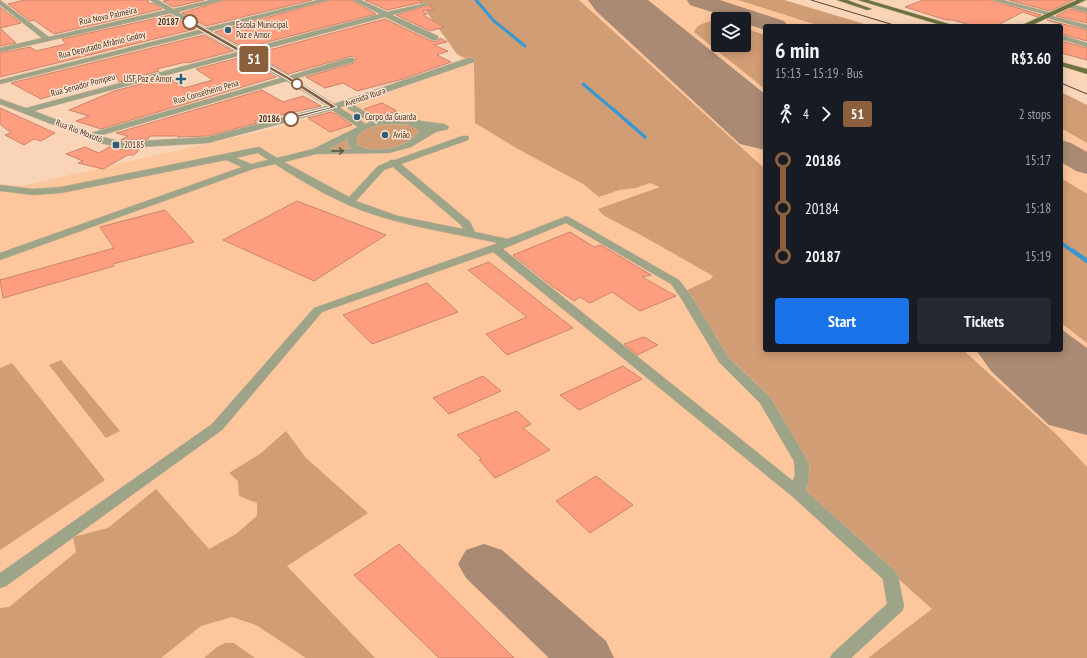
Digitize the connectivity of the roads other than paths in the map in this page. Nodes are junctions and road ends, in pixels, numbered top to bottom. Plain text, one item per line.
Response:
1 (153, 0) edge
2 (220, 0) edge
3 (326, 0) edge
4 (356, 0) edge
5 (840, 0) edge
6 (861, 0) edge
7 (995, 0) edge
8 (1083, 0) edge
9 (0, 2) edge
10 (425, 4) dead end
11 (1069, 6) junction
12 (1086, 10) edge
13 (172, 11) junction
14 (387, 14) junction
15 (1048, 15) junction
16 (923, 24) edge
17 (945, 24) edge
18 (1028, 24) edge
19 (1087, 27) edge
20 (204, 30) junction
21 (48, 38) junction
22 (435, 38) dead end
23 (1063, 38) edge
24 (1087, 45) edge
25 (0, 50) edge
26 (243, 53) junction
27 (1063, 59) edge
28 (351, 60) dead end
29 (471, 60) dead end
30 (1063, 65) edge
31 (1087, 65) edge
32 (1087, 72) edge
33 (289, 79) junction
34 (0, 82) edge
35 (0, 101) edge
36 (345, 103) junction
37 (334, 107) junction
38 (24, 111) junction
39 (377, 123) junction
40 (418, 124) junction
41 (454, 126) dead end
42 (366, 127) junction
43 (445, 127) junction
44 (356, 132) junction
45 (90, 136) junction
46 (421, 137) junction
47 (465, 138) dead end
48 (162, 144) joint
49 (316, 151) junction
50 (365, 152) junction
51 (227, 157) junction
52 (276, 161) junction
53 (394, 162) junction
54 (250, 167) junction
55 (0, 188) edge
56 (350, 202) junction
57 (470, 233) junction
58 (501, 245) junction
59 (0, 257) edge
60 (798, 493) junction
61 (0, 582) edge
62 (839, 658) edge

1 - 13 street
2 - 13 street, Rua Nova Palmeira
3 - 20 street, Rua Deputado Afrânio Godoy
4 - 14 street
5 - 16 main road
6 - 17 main road
7 - 15 street
8 - 11 main road
9 - 21 street
10 - 14 street, Rua Senador Pompeu
11 - 12 street
11 - 15 main road
13 - 20 street
13 - 21 street, Rua Nova Palmeira
14 - 22 street
14 - 26 street, Rua Senador Pompeu
15 - 18 main road
15 - 19 street
20 - 26 street
20 - 34 street, Rua Deputado Afrânio Godoy
21 - 25 street, Rua Nova Palmeira
23 - 24 street
26 - 33 street
26 - 38 street, Rua Senador Pompeu
27 - 31 main road
28 - 33 street, Rua Conselheiro Pena
29 - 36 street, Avenida Ibura
30 - 32 main road
33 - 37 street
33 - 45 street, Rua Conselheiro Pena
35 - 38 street, Rua Rio Moxotó
36 - 37 street, Avenida Ibura
36 - 39 street
37 - 42 street
37 - 48 street, Avenida Ibura
38 - 45 street, Rua Rio Moxotó
39 - 40 street
39 - 42 street
40 - 43 street
40 - 46 street
41 - 43 street
42 - 44 street
43 - 46 street
44 - 49 street
44 - 50 street
45 - 48 street, Rua Rio Moxotó
46 - 50 street
47 - 53 street
49 -> 50 street
49 - 52 street
51 - 52 street
51 - 54 street
51 - 55 street
52 - 54 street
52 - 56 street
53 - 56 street
53 - 57 street
54 - 59 street
56 - 57 street
57 - 58 street
58 - 60 street
58 - 60 street
58 - 61 street
60 - 62 street

